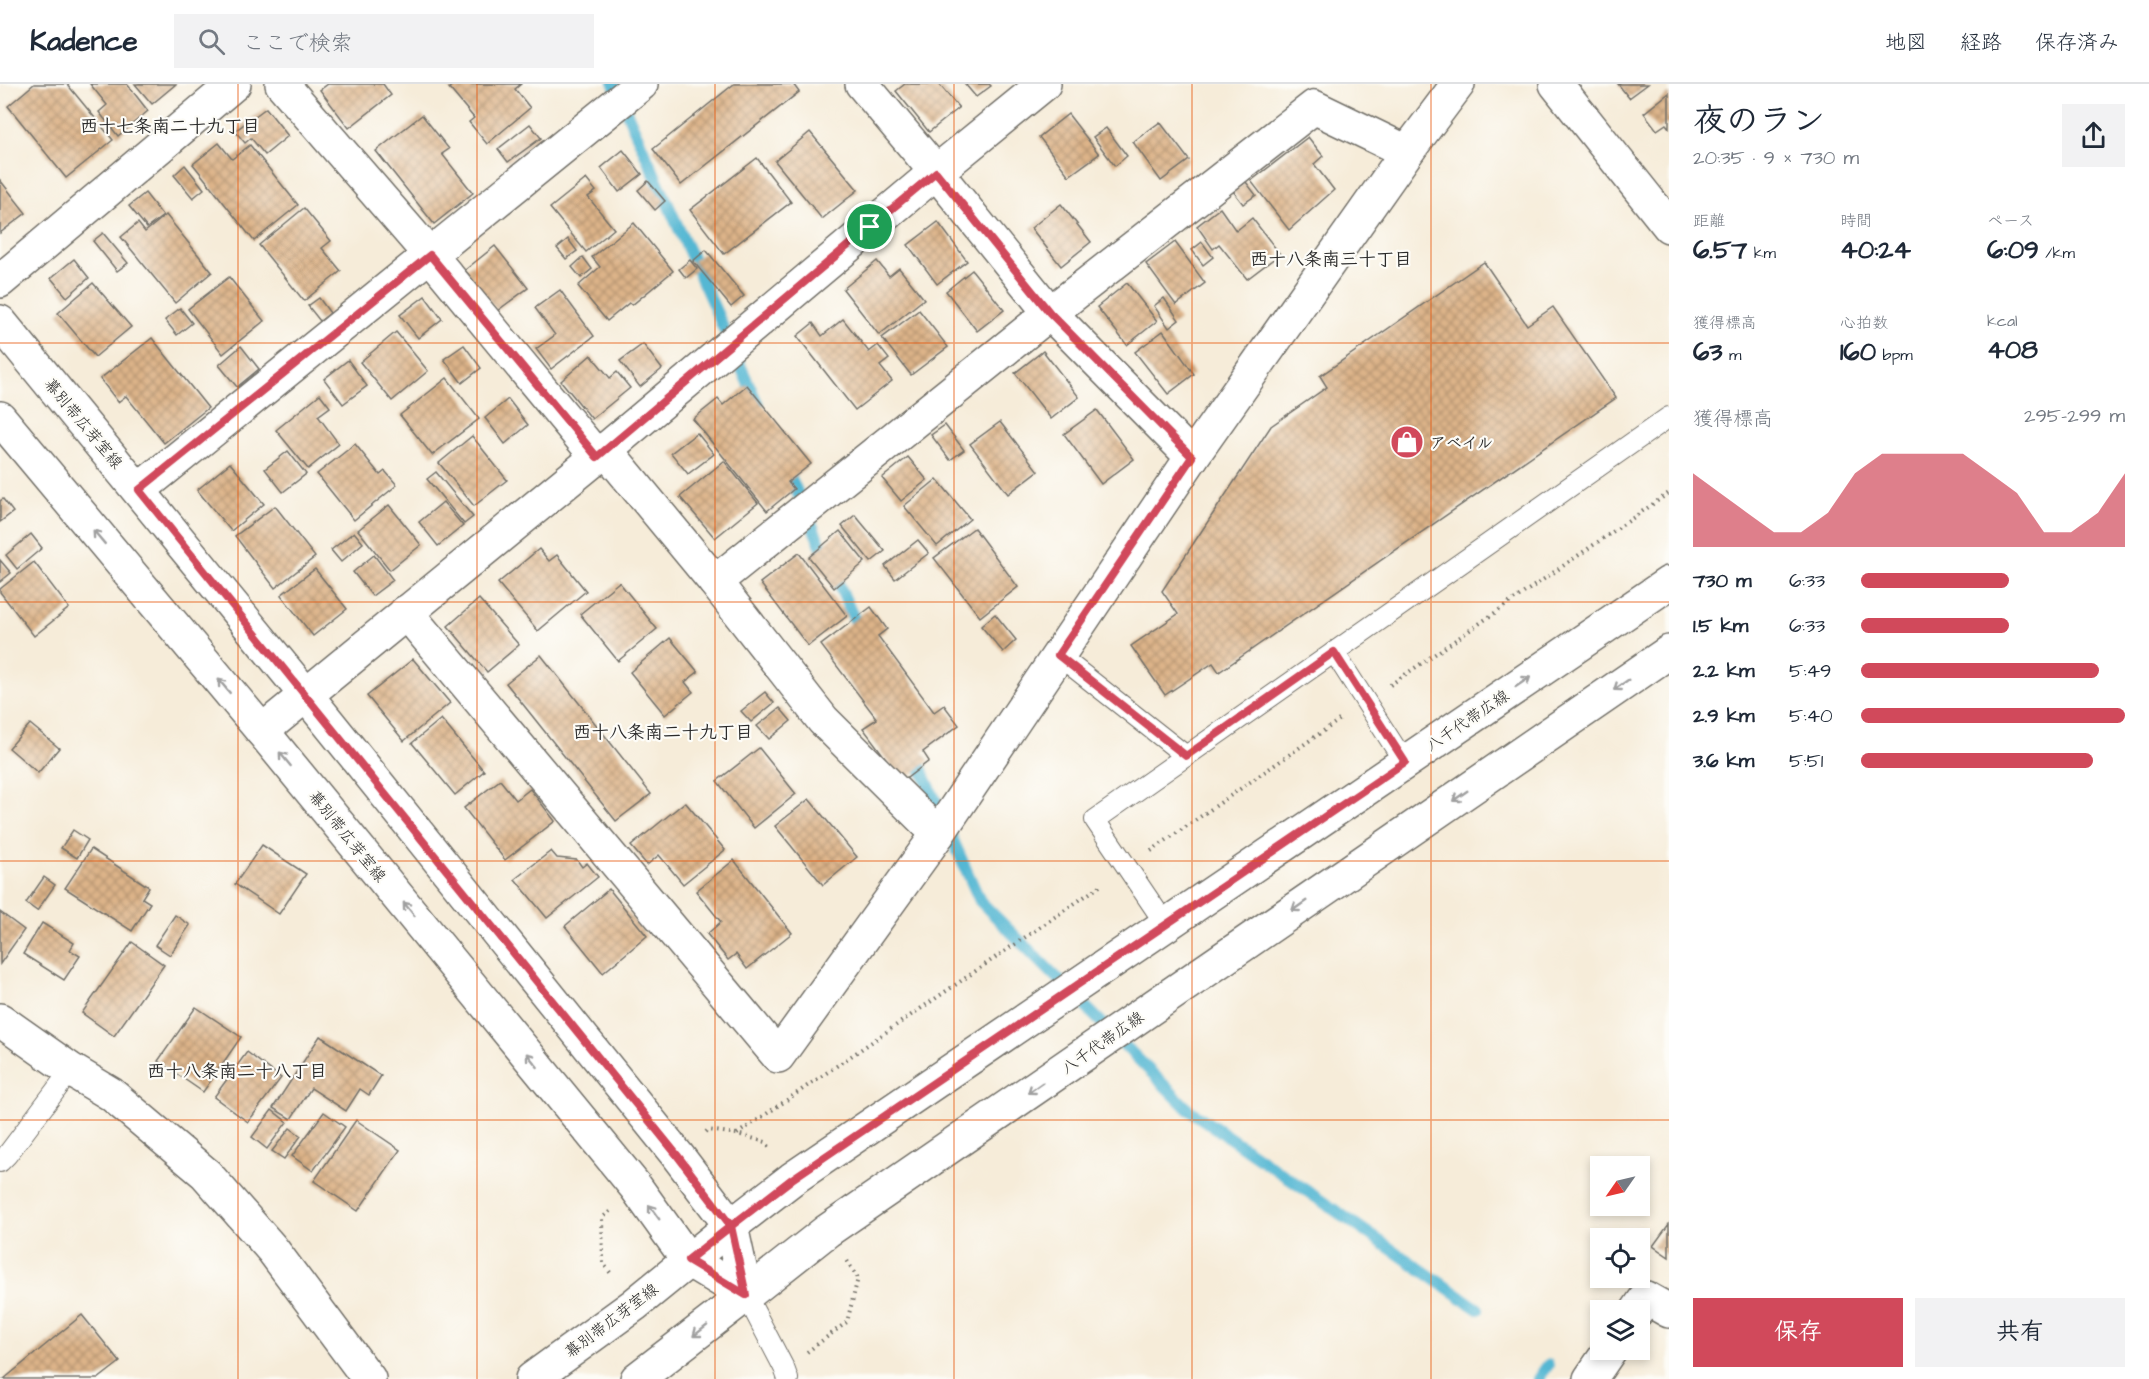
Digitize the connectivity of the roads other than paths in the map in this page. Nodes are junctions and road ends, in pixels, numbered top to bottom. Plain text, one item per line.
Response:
1 (234, 84) edge
2 (282, 84) edge
3 (641, 84) edge
4 (862, 84) edge
5 (1044, 84) edge
6 (1458, 84) edge
7 (1556, 84) edge
8 (1407, 152) junction
9 (936, 172) junction
10 (1665, 211) edge
11 (430, 255) junction
12 (0, 281) edge
13 (1050, 313) junction
14 (0, 322) edge
15 (1669, 417) edge
16 (0, 418) edge
17 (601, 453) junction
18 (1192, 457) junction
19 (139, 490) junction
20 (715, 582) junction
21 (1669, 583) edge
22 (406, 612) junction
23 (1334, 652) junction
24 (1669, 652) edge
25 (1058, 655) junction
26 (306, 695) junction
27 (262, 731) junction
28 (1186, 756) junction
29 (1405, 762) junction
30 (938, 834) junction
31 (1166, 925) junction
32 (0, 1020) edge
33 (70, 1070) junction
34 (0, 1162) edge
35 (731, 1226) junction
36 (688, 1260) junction
37 (746, 1295) junction
38 (1650, 1300) edge
39 (1669, 1311) edge
40 (1603, 1360) edge
41 (369, 1379) edge
42 (532, 1379) edge
43 (637, 1379) edge
44 (788, 1379) edge
45 (1590, 1379) edge

1 - 12 street
2 - 11 street
3 - 11 street
4 - 9 street
5 - 9 street
6 - 8 street
7 - 10 street
8 - 13 street
8 - 18 street
9 - 13 street
9 - 17 street
11 - 17 street
11 - 19 street
13 - 18 street
13 - 20 street
14 - 19 street, 幕別帯広芽室線
15 - 23 lane
27 -> 16 street, 幕別帯広芽室線
17 - 20 street
17 - 22 street
18 - 25 street
19 - 26 street, 幕別帯広芽室線
20 - 30 street
29 -> 21 street, 八千代帯広線
22 - 26 street
22 - 30 street
23 - 28 lane
23 - 29 lane
24 -> 37 street, 八千代帯広線
25 - 28 lane
25 - 30 street
26 - 27 street
26 - 35 street, 幕別帯広芽室線
36 -> 27 street, 幕別帯広芽室線
28 - 31 lane
29 - 31 street, 八千代帯広線
31 - 35 street, 八千代帯広線
32 - 33 street
33 - 34 lane
33 - 41 street
35 - 36 street, 幕別帯広芽室線
35 - 37 street, 幕別帯広芽室線
36 - 37 street, 幕別帯広芽室線
36 - 42 street, 幕別帯広芽室線
37 -> 43 street
37 - 44 lane
38 - 39 street
40 - 45 street

